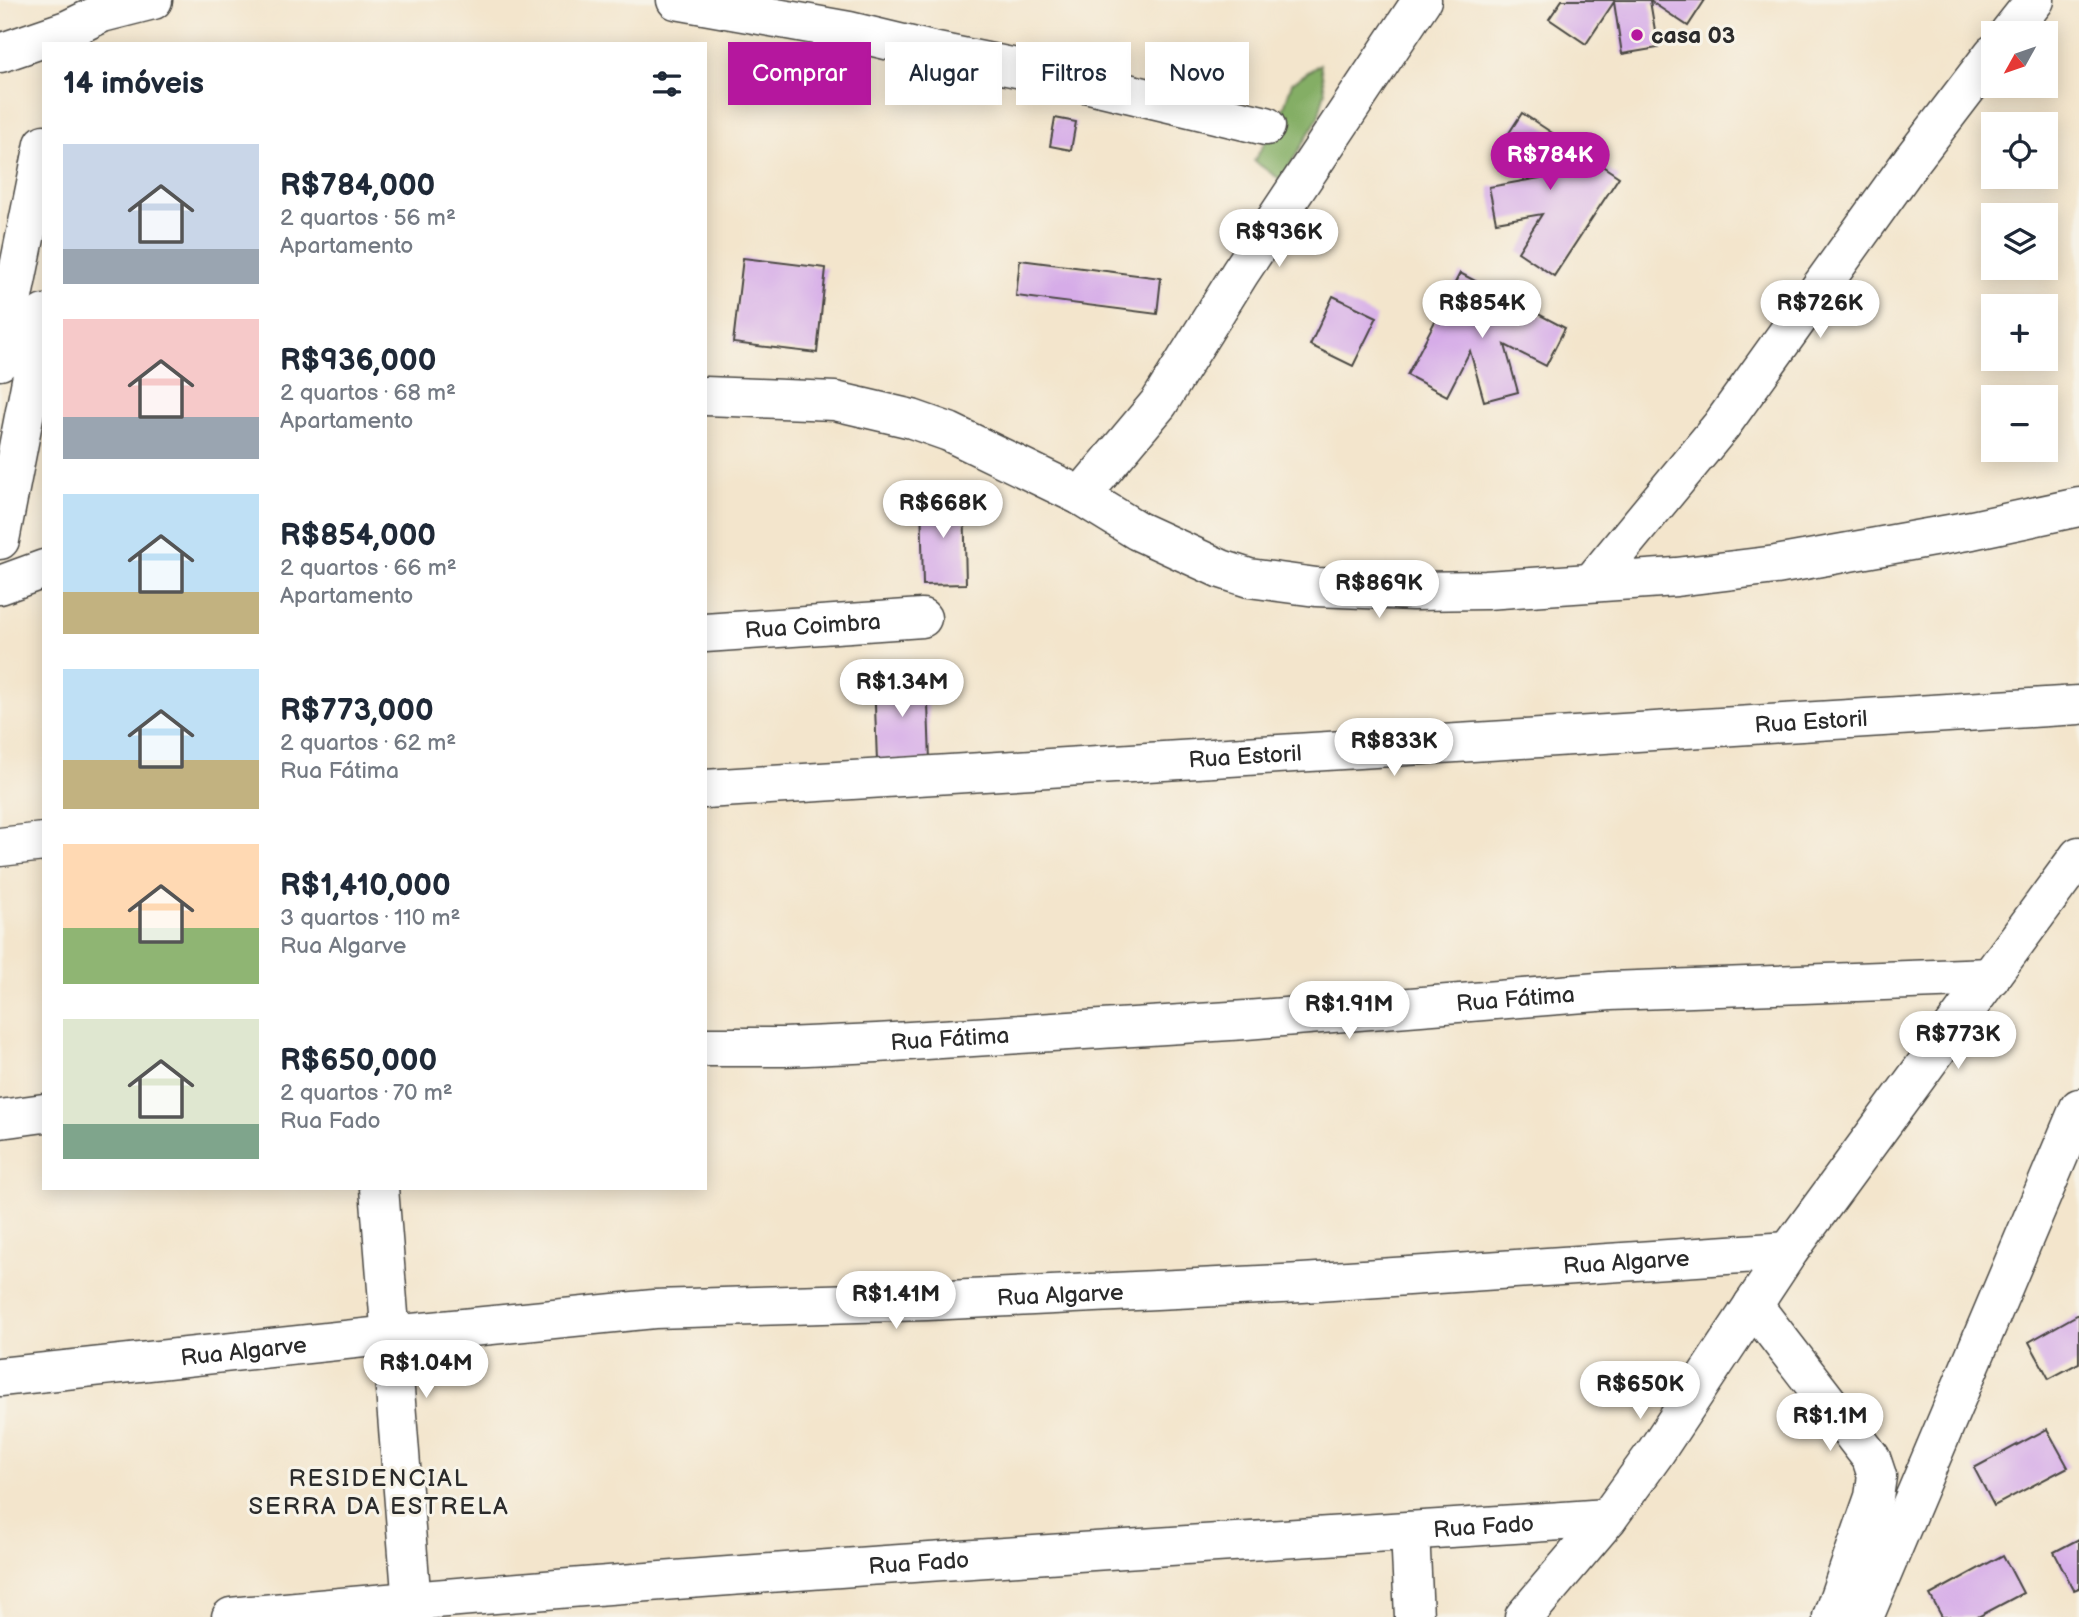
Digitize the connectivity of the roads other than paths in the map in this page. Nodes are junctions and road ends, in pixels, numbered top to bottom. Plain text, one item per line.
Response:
1 (153, 0) edge
2 (676, 0) edge
3 (1422, 0) edge
4 (2035, 0) edge
5 (751, 7) edge
6 (2018, 21) edge
7 (85, 22) edge
8 (0, 53) edge
9 (1981, 70) edge
10 (1266, 126) dead end
11 (42, 154) edge
12 (42, 324) edge
13 (0, 361) edge
14 (707, 396) edge
15 (1081, 496) junction
16 (2079, 508) edge
17 (0, 540) edge
18 (42, 570) edge
19 (1592, 582) junction
20 (0, 584) edge
21 (922, 618) dead end
22 (707, 632) edge
23 (2079, 705) edge
24 (707, 789) edge
25 (42, 842) edge
26 (0, 847) edge
27 (2079, 856) edge
28 (1991, 977) junction
29 (707, 1046) edge
30 (2079, 1108) edge
31 (42, 1113) edge
32 (0, 1119) edge
33 (379, 1190) edge
34 (1788, 1251) junction
35 (1753, 1305) junction
36 (391, 1335) junction
37 (0, 1377) edge
38 (1608, 1518) junction
39 (1410, 1531) junction
40 (412, 1609) edge
41 (231, 1617) edge
42 (1414, 1617) edge
43 (1524, 1617) edge
44 (1832, 1617) edge
45 (1864, 1617) edge

1 - 7 street
2 - 5 street
3 - 15 street
4 - 6 street
5 - 10 street
7 - 8 street
9 - 19 street
11 - 13 street
12 - 17 street
14 - 15 street
15 - 19 street
16 - 19 street
18 - 20 street
21 - 22 street, Rua Coimbra
23 - 24 street, Rua Estoril
25 - 26 street
27 - 28 street
28 - 29 street, Rua Fátima
28 - 34 street
30 - 45 street
31 - 32 street
33 - 36 street
34 - 35 street
34 - 36 street, Rua Algarve
35 - 38 street
35 - 44 street
36 - 37 street, Rua Algarve
36 - 40 street
38 - 39 street, Rua Fado
38 - 43 street
39 - 40 street, Rua Fado
39 - 42 street
40 - 41 street, Rua Fado

